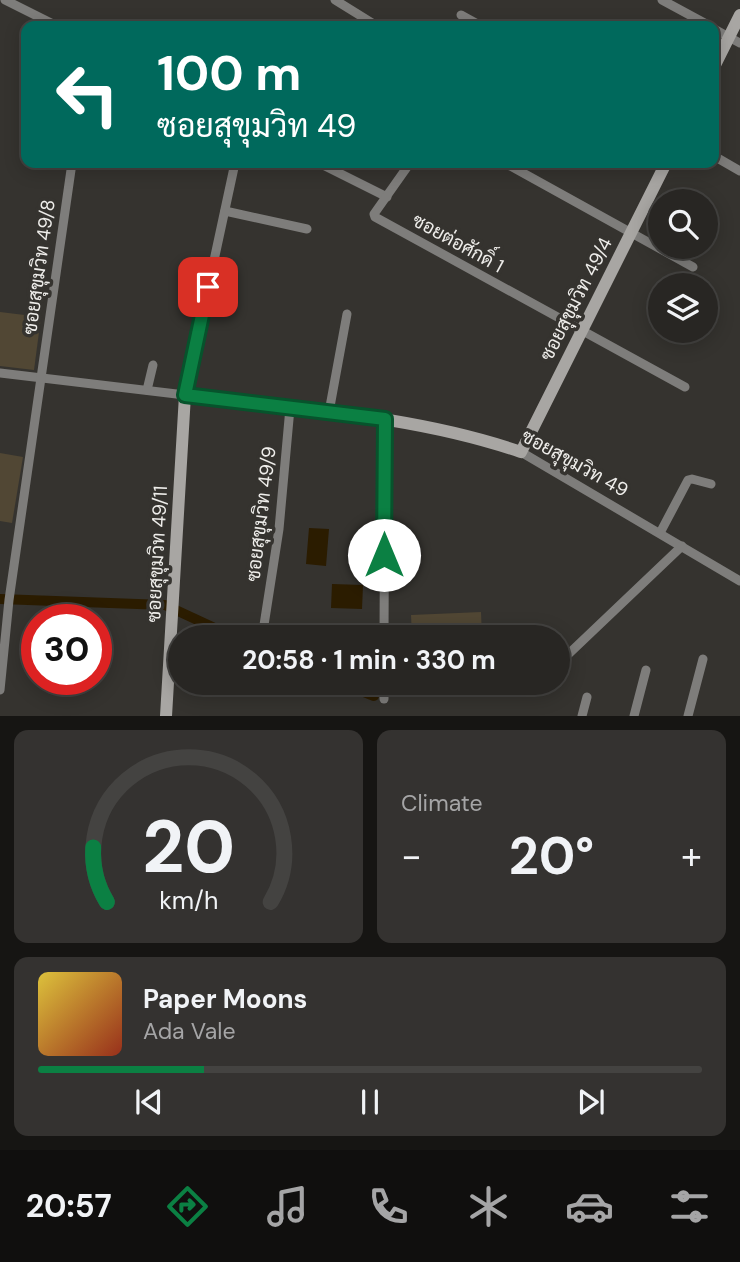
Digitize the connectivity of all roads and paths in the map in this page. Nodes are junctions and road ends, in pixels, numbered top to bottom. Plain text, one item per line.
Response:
1 (6, 0) edge
2 (335, 0) edge
3 (662, 0) edge
4 (461, 15) dead end
5 (740, 15) edge
6 (47, 21) edge
7 (369, 21) edge
8 (472, 21) edge
9 (701, 21) edge
10 (719, 31) edge
11 (735, 40) edge
12 (719, 61) edge
13 (719, 159) edge
14 (71, 168) edge
15 (234, 168) edge
16 (329, 168) edge
17 (407, 168) edge
18 (514, 168) edge
19 (664, 168) edge
20 (740, 171) edge
21 (387, 197) junction
22 (225, 211) junction
23 (307, 229) dead end
24 (631, 233) junction
25 (693, 267) dead end
26 (347, 314) dead end
27 (581, 331) junction
28 (153, 365) dead end
29 (0, 373) edge
30 (41, 377) junction
31 (685, 387) dead end
32 (147, 390) junction
33 (185, 395) junction
34 (290, 408) junction
35 (328, 412) junction
36 (385, 419) junction
37 (521, 452) junction
38 (711, 484) dead end
39 (660, 533) junction
40 (682, 547) junction
41 (740, 581) edge
42 (4, 609) edge
43 (264, 625) dead end
44 (384, 625) edge
45 (570, 653) edge
46 (704, 659) dead end
47 (646, 670) dead end
48 (0, 690) edge
49 (384, 695) edge
50 (587, 696) dead end
51 (384, 699) dead end
52 (166, 716) edge
53 (582, 716) edge
54 (634, 716) edge
55 (688, 716) edge

1 - 6 street
2 - 7 street
3 - 9 street
4 - 8 street
5 - 11 street
10 - 11 street
11 - 12 street
13 - 20 street
14 - 30 street, ซอยสุขุมวิท 49/8
15 - 22 street
16 - 21 street
17 - 21 street, ซอยต่อศักดิ์ 1
18 - 24 street
19 - 24 street, ซอยสุขุมวิท 49/4
21 - 27 street, ซอยต่อศักดิ์ 1
22 - 23 street
22 - 33 street
24 - 25 street
24 - 27 street, ซอยสุขุมวิท 49/4
26 - 35 street
27 - 31 street
27 - 37 street, ซอยสุขุมวิท 49/4
28 - 32 street
29 - 30 street, ซอยสุขุมวิท 49
30 - 32 street, ซอยสุขุมวิท 49
30 - 42 street, ซอยสุขุมวิท 49/8
32 - 33 street, ซอยสุขุมวิท 49
33 - 34 street, ซอยสุขุมวิท 49
33 - 52 street, ซอยสุขุมวิท 49/11
34 - 35 street, ซอยสุขุมวิท 49
34 - 43 street, ซอยสุขุมวิท 49/9
35 - 36 street, ซอยสุขุมวิท 49
36 - 37 street, ซอยสุขุมวิท 49
36 - 44 street
37 - 39 street, ซอยสุขุมวิท 49
38 - 39 street
39 - 40 street, ซอยสุขุมวิท 49
40 - 41 street, ซอยสุขุมวิท 49
40 - 45 street
42 - 48 street, ซอยสุขุมวิท 49/8
46 - 55 street
47 - 54 street
49 - 51 street
50 - 53 street

